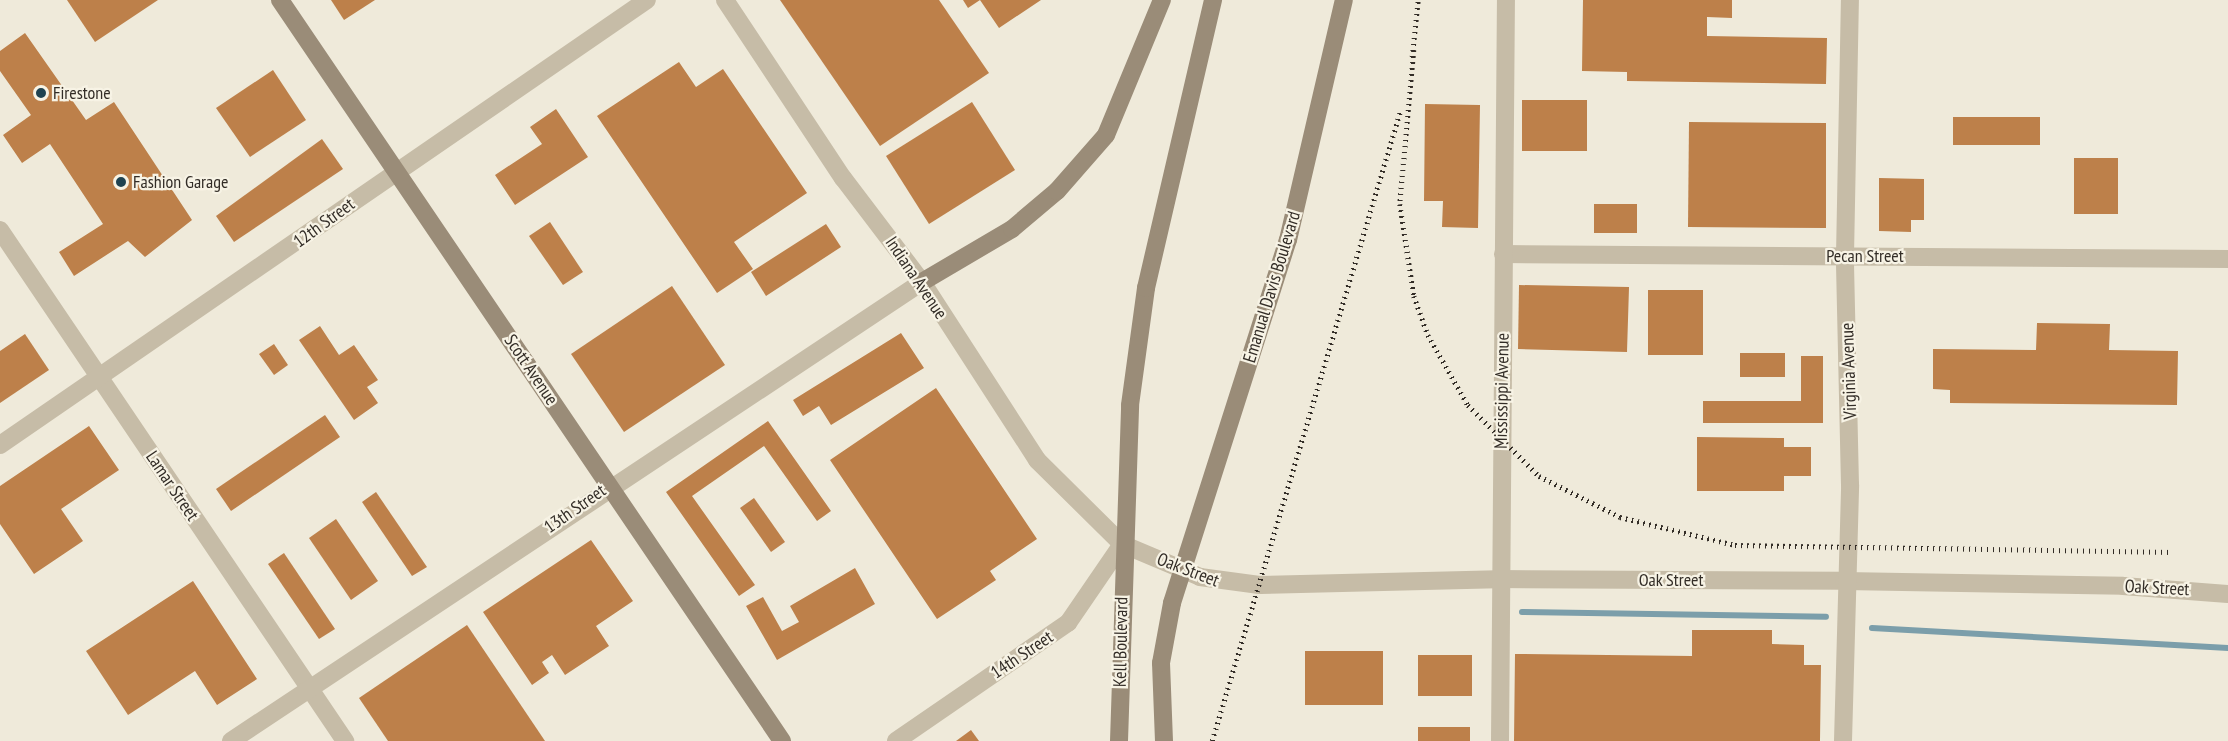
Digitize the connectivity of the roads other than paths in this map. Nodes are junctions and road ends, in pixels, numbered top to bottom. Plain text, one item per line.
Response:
1 (280, 0) edge
2 (647, 0) edge
3 (724, 0) edge
4 (1162, 0) edge
5 (1213, 0) edge
6 (1344, 0) edge
7 (1506, 0) edge
8 (1850, 0) edge
9 (396, 171) junction
10 (0, 230) edge
11 (1503, 254) junction
12 (1845, 256) junction
13 (2228, 259) edge
14 (922, 282) junction
15 (100, 378) junction
16 (0, 445) edge
17 (609, 485) junction
18 (1122, 544) junction
19 (1184, 569) junction
20 (1497, 579) junction
21 (1844, 581) junction
22 (2228, 594) edge
23 (309, 688) junction
24 (231, 741) edge
25 (345, 741) edge
26 (782, 741) edge
27 (896, 741) edge
28 (1119, 741) edge
29 (1164, 741) edge
30 (1500, 741) edge
31 (1843, 741) edge

1 - 9 main road, Scott Avenue
2 - 9 street, 12th Street
3 - 14 street, Indiana Avenue
4 - 14 main road
5 - 18 main road
6 - 19 main road, Emanual Davis Boulevard
7 - 11 street, Mississippi Avenue
8 - 12 street, Virginia Avenue
9 - 15 street, 12th Street
9 - 17 main road, Scott Avenue
10 - 15 street, Lamar Street
11 - 12 street, Pecan Street
11 - 20 street, Mississippi Avenue
12 - 13 street, Pecan Street
12 - 21 street, Virginia Avenue
14 - 17 street, 13th Street
14 - 18 street, Indiana Avenue
15 - 16 street, 12th Street
15 - 23 street, Lamar Street
17 - 23 street, 13th Street
17 - 26 main road, Scott Avenue
18 - 19 street, Oak Street
18 - 27 street, 14th Street
18 - 28 main road, Kell Boulevard
19 - 20 street, Oak Street
19 - 29 main road
20 - 21 street, Oak Street
20 - 30 street, Mississippi Avenue
21 - 22 street, Oak Street
21 - 31 street, Virginia Avenue
23 - 24 street, 13th Street
23 - 25 street, Lamar Street

